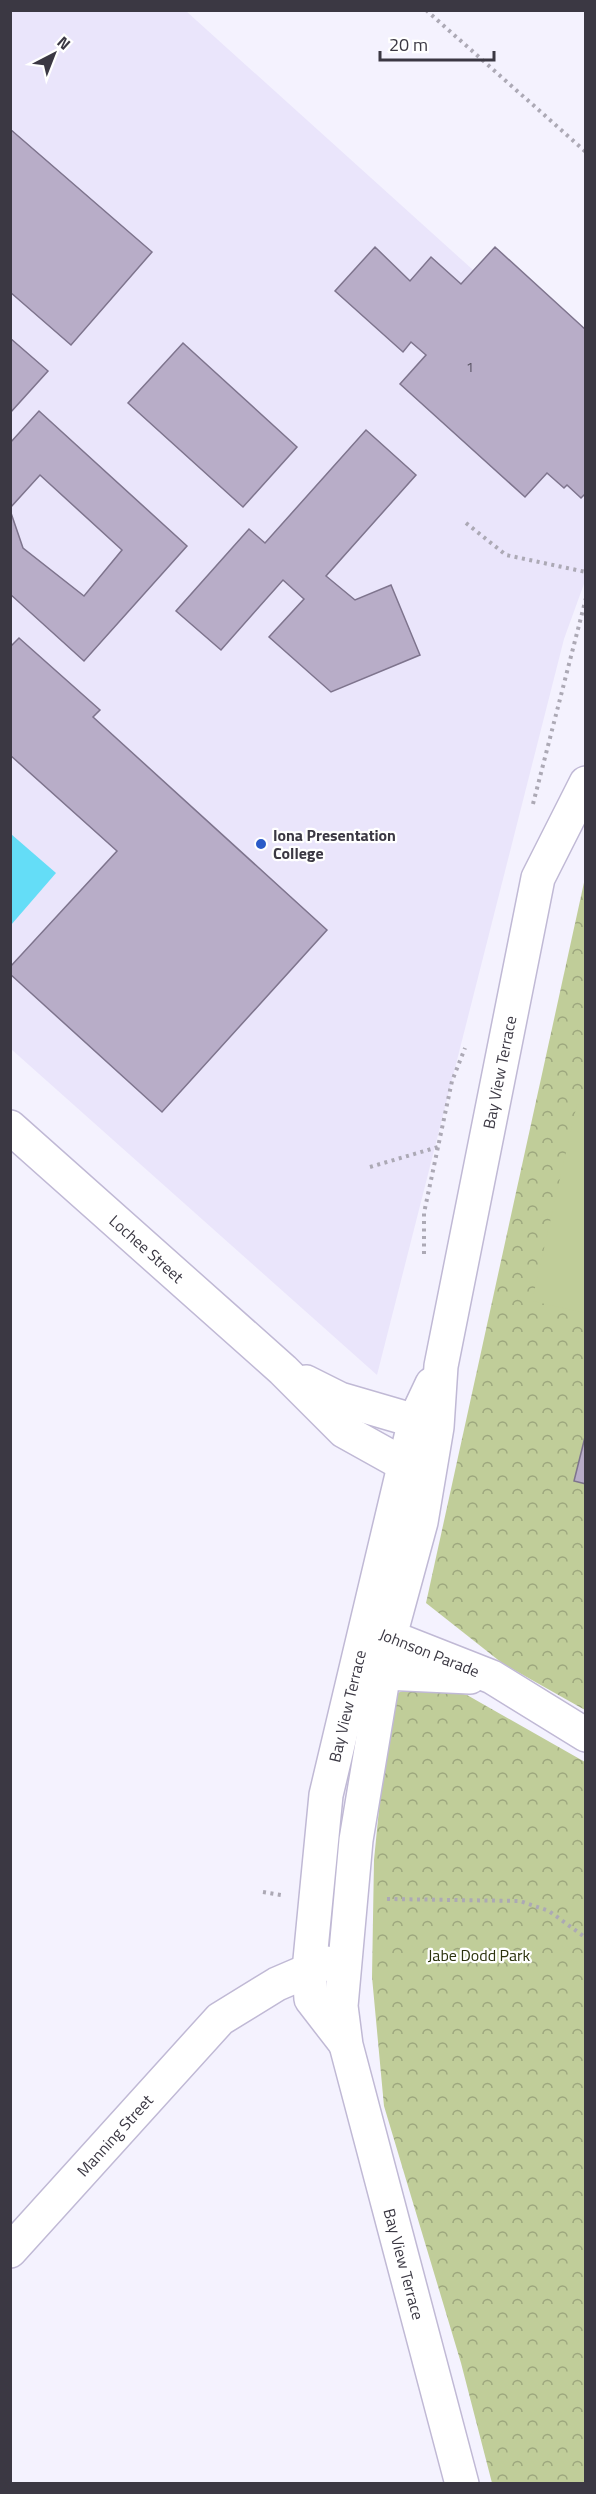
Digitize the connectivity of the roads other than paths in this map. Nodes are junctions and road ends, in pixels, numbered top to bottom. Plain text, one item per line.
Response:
1 (585, 786) edge
2 (10, 1128) edge
3 (283, 1370) junction
4 (426, 1424) junction
5 (416, 1472) junction
6 (378, 1632) junction
7 (370, 1670) junction
8 (492, 1677) junction
9 (585, 1735) edge
10 (344, 1955) junction
11 (310, 1984) junction
12 (342, 1989) junction
13 (346, 2045) junction
14 (10, 2251) edge
15 (462, 2484) edge

1 - 4 street, Bay View Terrace
2 - 3 street, Lochee Street
3 - 4 street, Lochee Street
3 - 5 street, Lochee Street
4 - 5 street, Bay View Terrace
5 - 6 street, Bay View Terrace
6 - 7 street, Bay View Terrace
6 - 8 street, Johnson Parade
7 - 8 street, Johnson Parade
7 - 10 street, Bay View Terrace
7 - 11 street, Bay View Terrace
8 - 9 street, Johnson Parade
10 - 11 street, Manning Street
10 - 12 street, Bay View Terrace
11 - 12 street, Manning Street
11 - 13 street, Bay View Terrace
11 - 14 street, Manning Street
12 - 13 street, Bay View Terrace
13 - 15 street, Bay View Terrace

